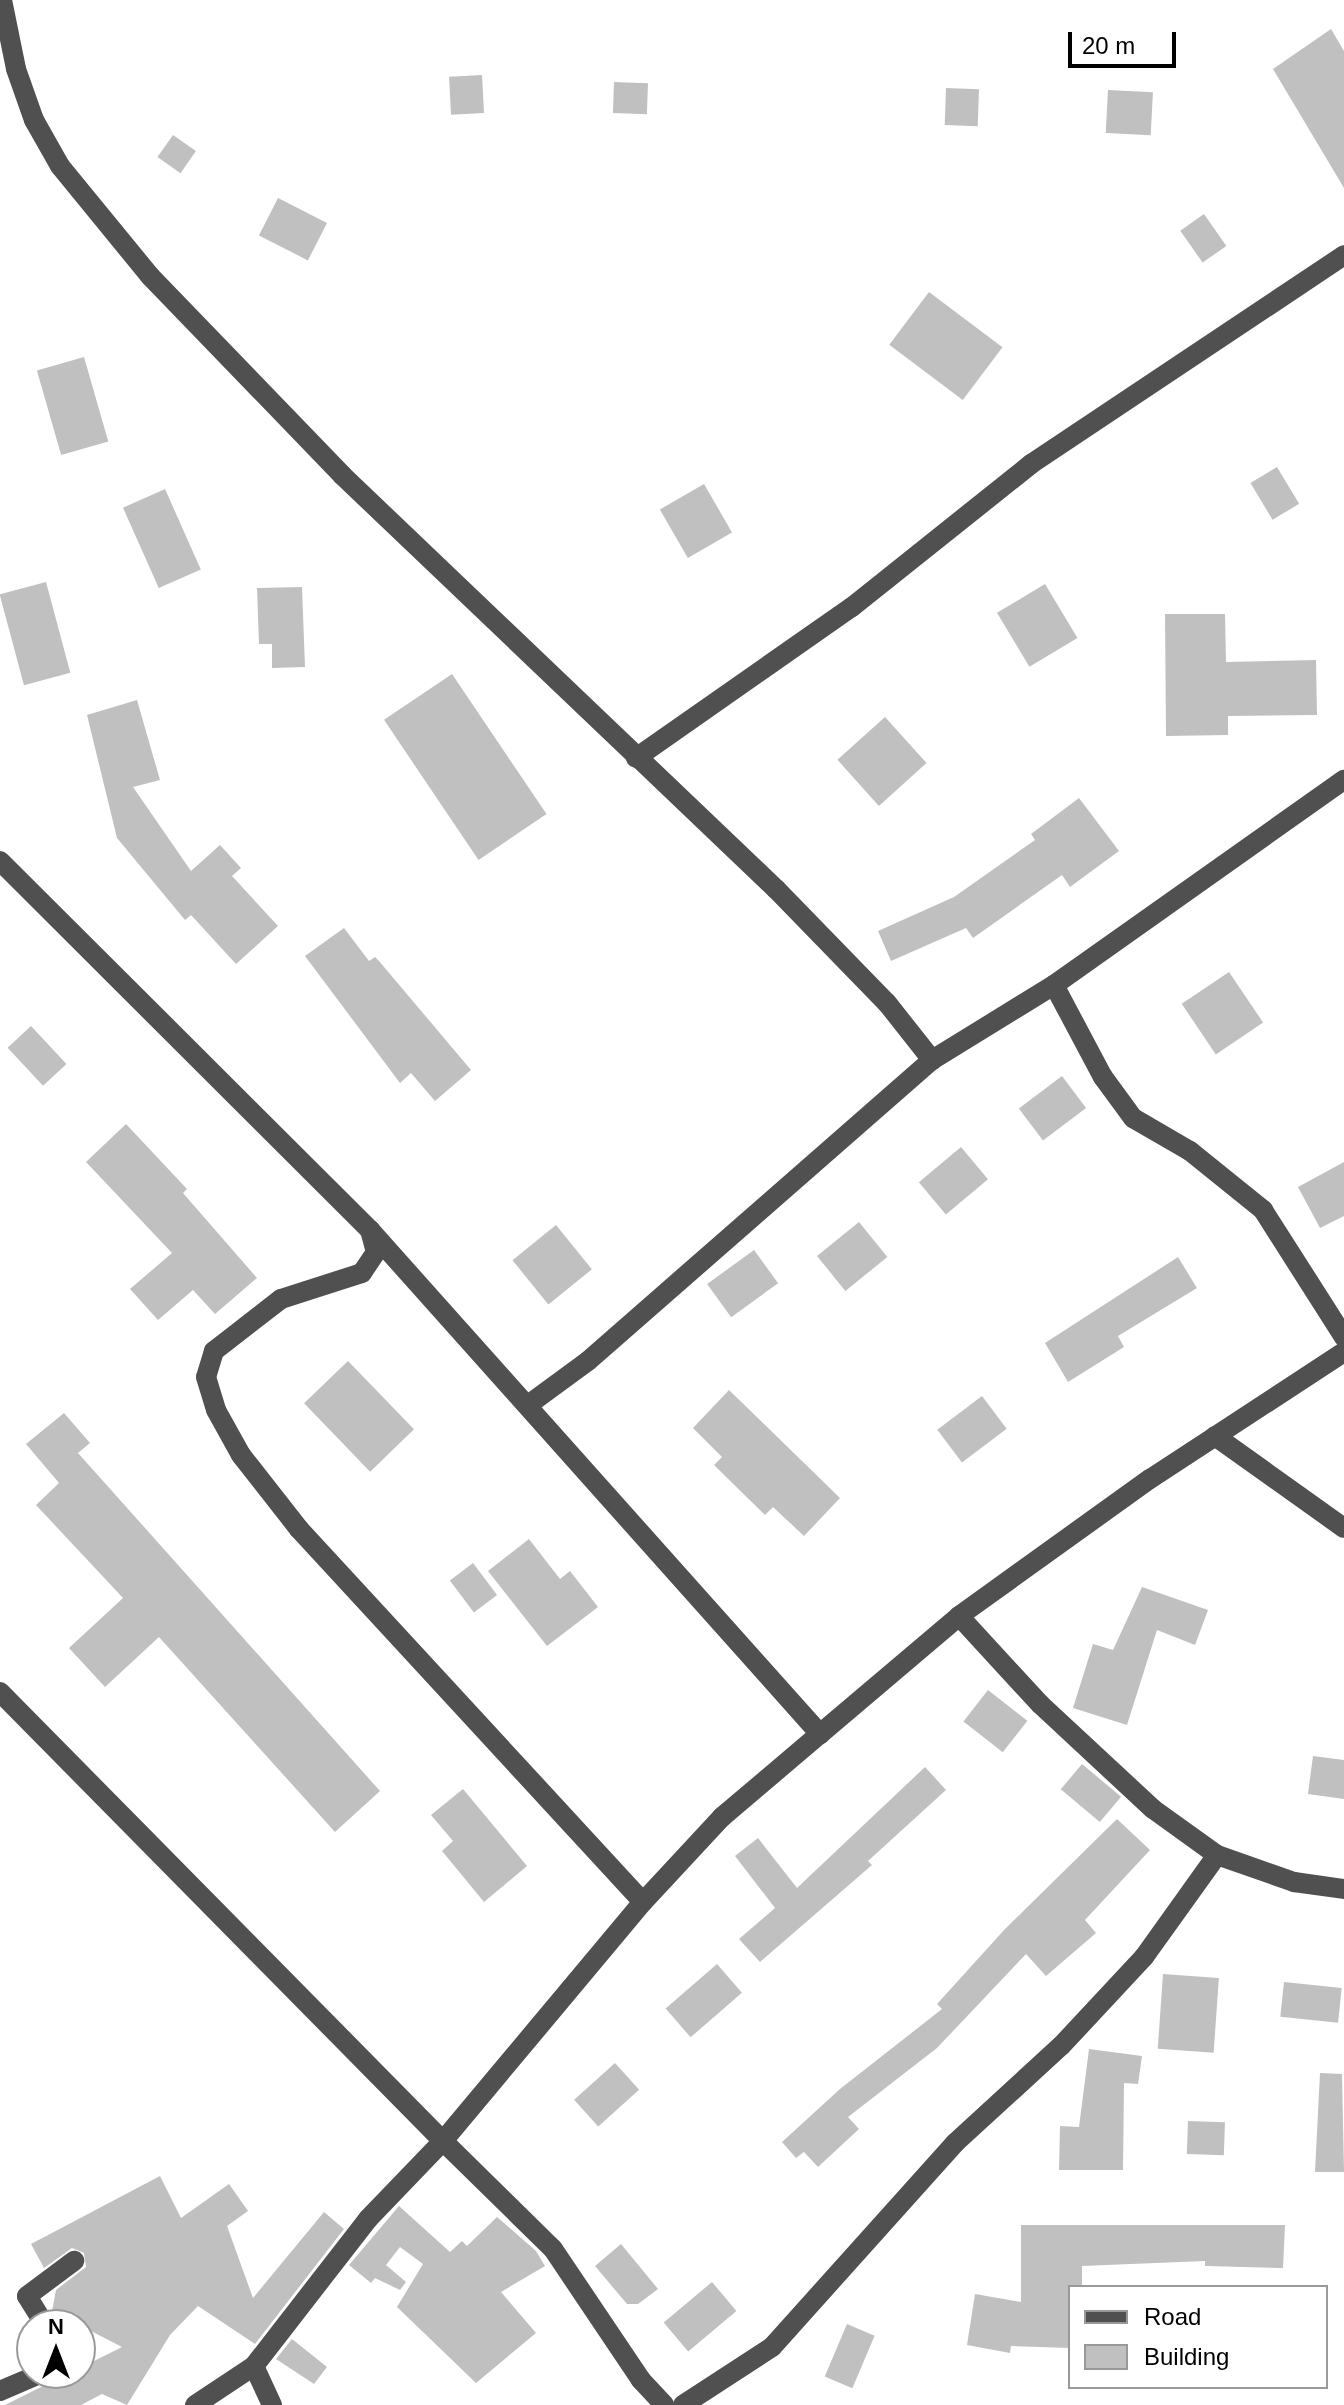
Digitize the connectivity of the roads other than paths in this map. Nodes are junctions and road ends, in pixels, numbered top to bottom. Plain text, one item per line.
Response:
1 (2, 0) edge
2 (1344, 255) edge
3 (636, 758) junction
4 (1344, 780) edge
5 (0, 861) edge
6 (1054, 985) junction
7 (932, 1060) junction
8 (370, 1230) junction
9 (1344, 1337) edge
10 (1344, 1352) edge
11 (528, 1405) junction
12 (1215, 1436) junction
13 (1344, 1528) edge
14 (959, 1616) junction
15 (0, 1692) edge
16 (820, 1734) junction
17 (1217, 1855) junction
18 (1344, 1889) edge
19 (643, 1902) junction
20 (443, 2141) junction
21 (74, 2261) dead end
22 (35, 2309) edge
23 (254, 2366) junction
24 (195, 2405) edge
25 (272, 2405) edge
26 (664, 2405) edge
27 (683, 2405) edge

1 - 3 street
2 - 3 street
3 - 7 street
4 - 6 street
5 - 8 street
6 - 7 street
6 - 9 street
7 - 11 street
8 - 11 street
8 - 19 street
10 - 12 street
11 - 16 street
12 - 13 street
12 - 14 street
14 - 16 street
14 - 17 street
15 - 20 street
16 - 19 street
17 - 18 street
17 - 27 street
19 - 20 street
20 - 23 street
20 - 26 street
21 - 22 street
23 - 24 street
23 - 25 street

